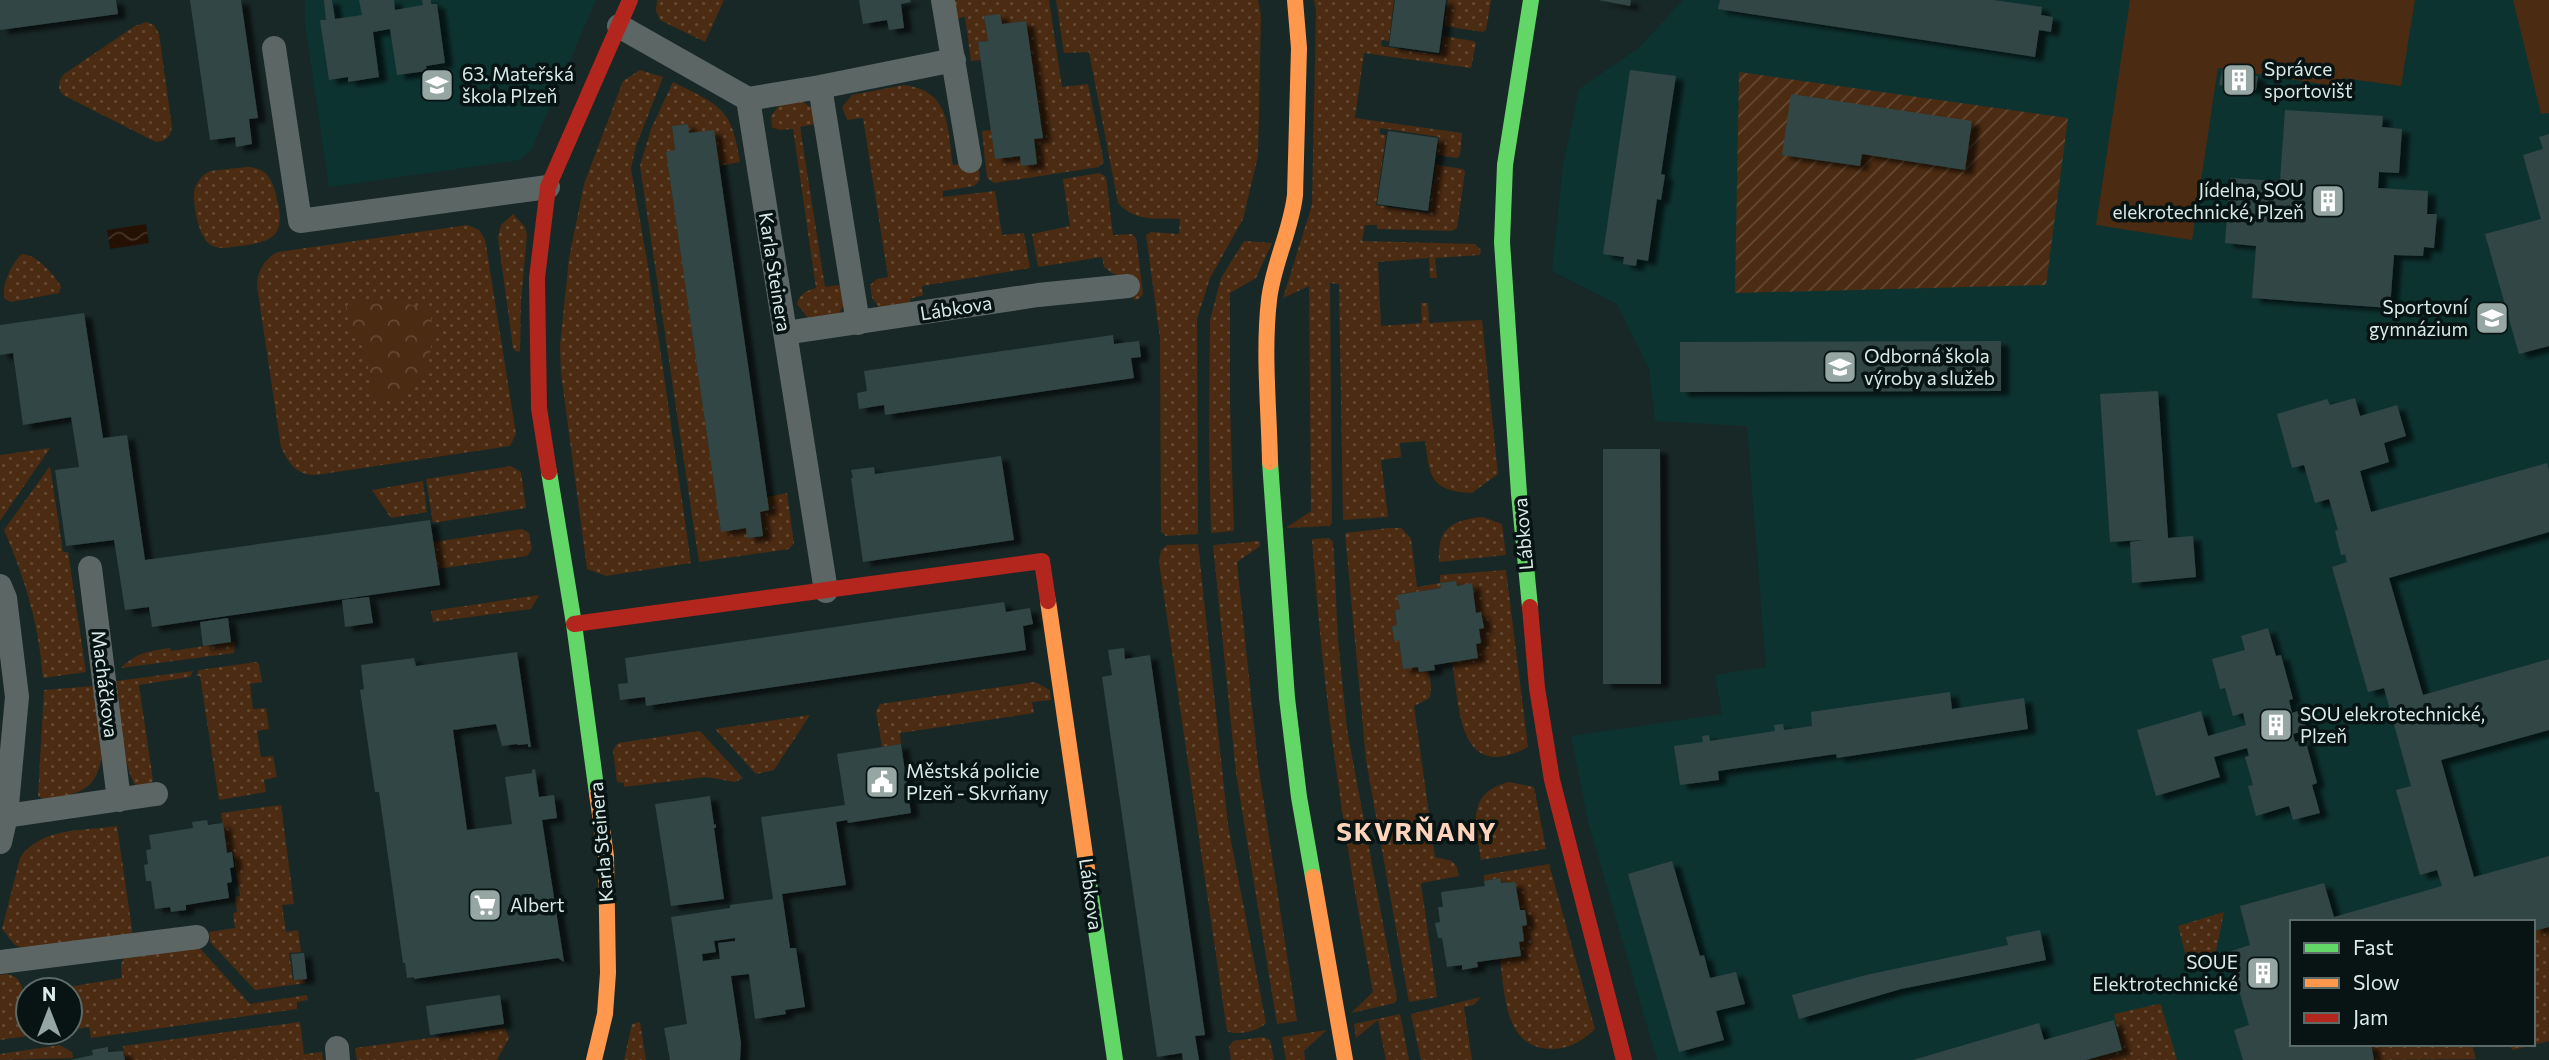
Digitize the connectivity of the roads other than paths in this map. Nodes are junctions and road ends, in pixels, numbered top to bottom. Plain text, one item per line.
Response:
1 (630, 0) edge
2 (943, 0) edge
3 (1295, 0) edge
4 (1531, 0) edge
5 (619, 26) junction
6 (274, 48) dead end
7 (954, 60) junction
8 (820, 87) junction
9 (748, 99) junction
10 (970, 161) dead end
11 (548, 187) junction
12 (1128, 286) dead end
13 (858, 323) junction
14 (785, 333) junction
15 (90, 568) dead end
16 (0, 586) edge
17 (827, 591) junction
18 (574, 624) junction
19 (5, 640) edge
20 (156, 794) dead end
21 (119, 800) junction
22 (6, 816) junction
23 (0, 842) edge
24 (197, 937) dead end
25 (0, 962) edge
26 (1345, 1057) edge
27 (594, 1060) edge
28 (1115, 1060) edge
29 (1624, 1060) edge

1 - 5 street, Karla Steinera
2 - 7 street
3 - 26 street
4 - 29 street, Lábkova
5 - 9 street
5 - 11 street, Karla Steinera
6 - 11 street
7 - 8 street
7 - 10 street
8 - 9 street
8 - 13 street
9 - 14 street, Karla Steinera
11 - 18 street, Karla Steinera
12 - 13 street, Lábkova
13 - 14 street, Lábkova
14 - 17 street, Karla Steinera
15 - 21 street, Macháčkova
16 - 19 street
17 - 18 street
17 - 28 street, Lábkova
18 - 27 street, Karla Steinera
19 - 22 street
20 - 21 street
21 - 22 street
22 - 23 street
24 - 25 street

